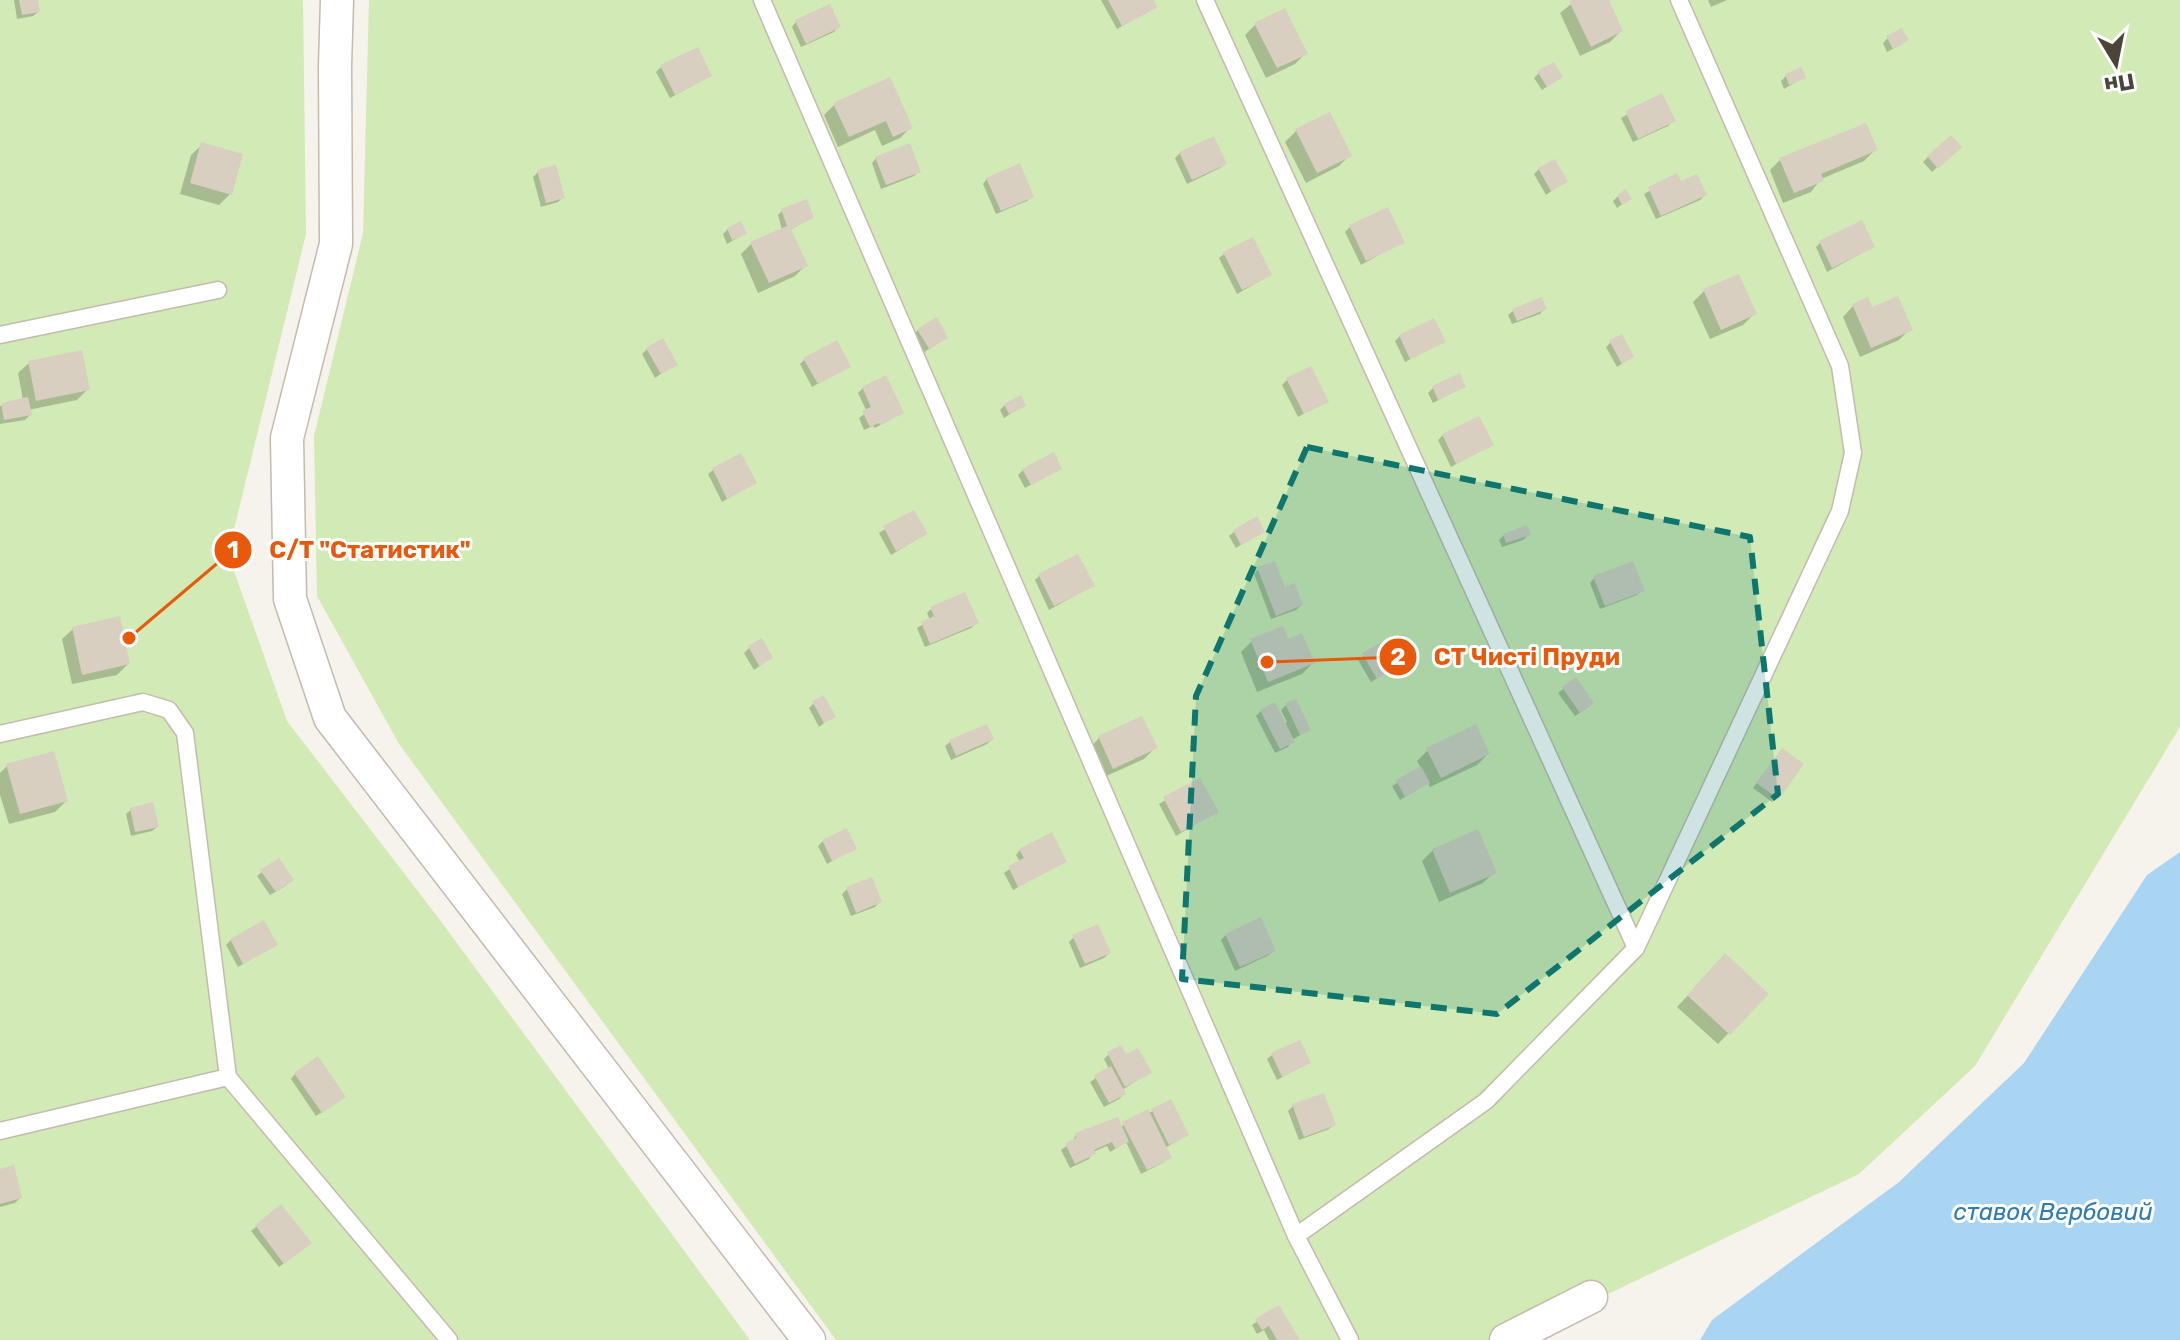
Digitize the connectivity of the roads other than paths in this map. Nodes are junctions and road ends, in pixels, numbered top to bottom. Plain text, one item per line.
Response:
1 (337, 0) edge
2 (762, 0) edge
3 (1205, 0) edge
4 (1679, 0) edge
5 (218, 290) dead end
6 (0, 335) edge
7 (0, 734) edge
8 (1636, 948) junction
9 (228, 1077) junction
10 (0, 1131) edge
11 (1296, 1236) junction
12 (1591, 1297) dead end
13 (440, 1337) edge
14 (809, 1340) edge
15 (1350, 1340) edge
16 (1506, 1340) edge

1 - 14 street
2 - 11 lane
3 - 8 lane
4 - 8 lane
5 - 6 lane
7 - 9 lane
8 - 11 lane
9 - 10 lane
9 - 13 lane
11 - 15 lane
12 - 16 street

